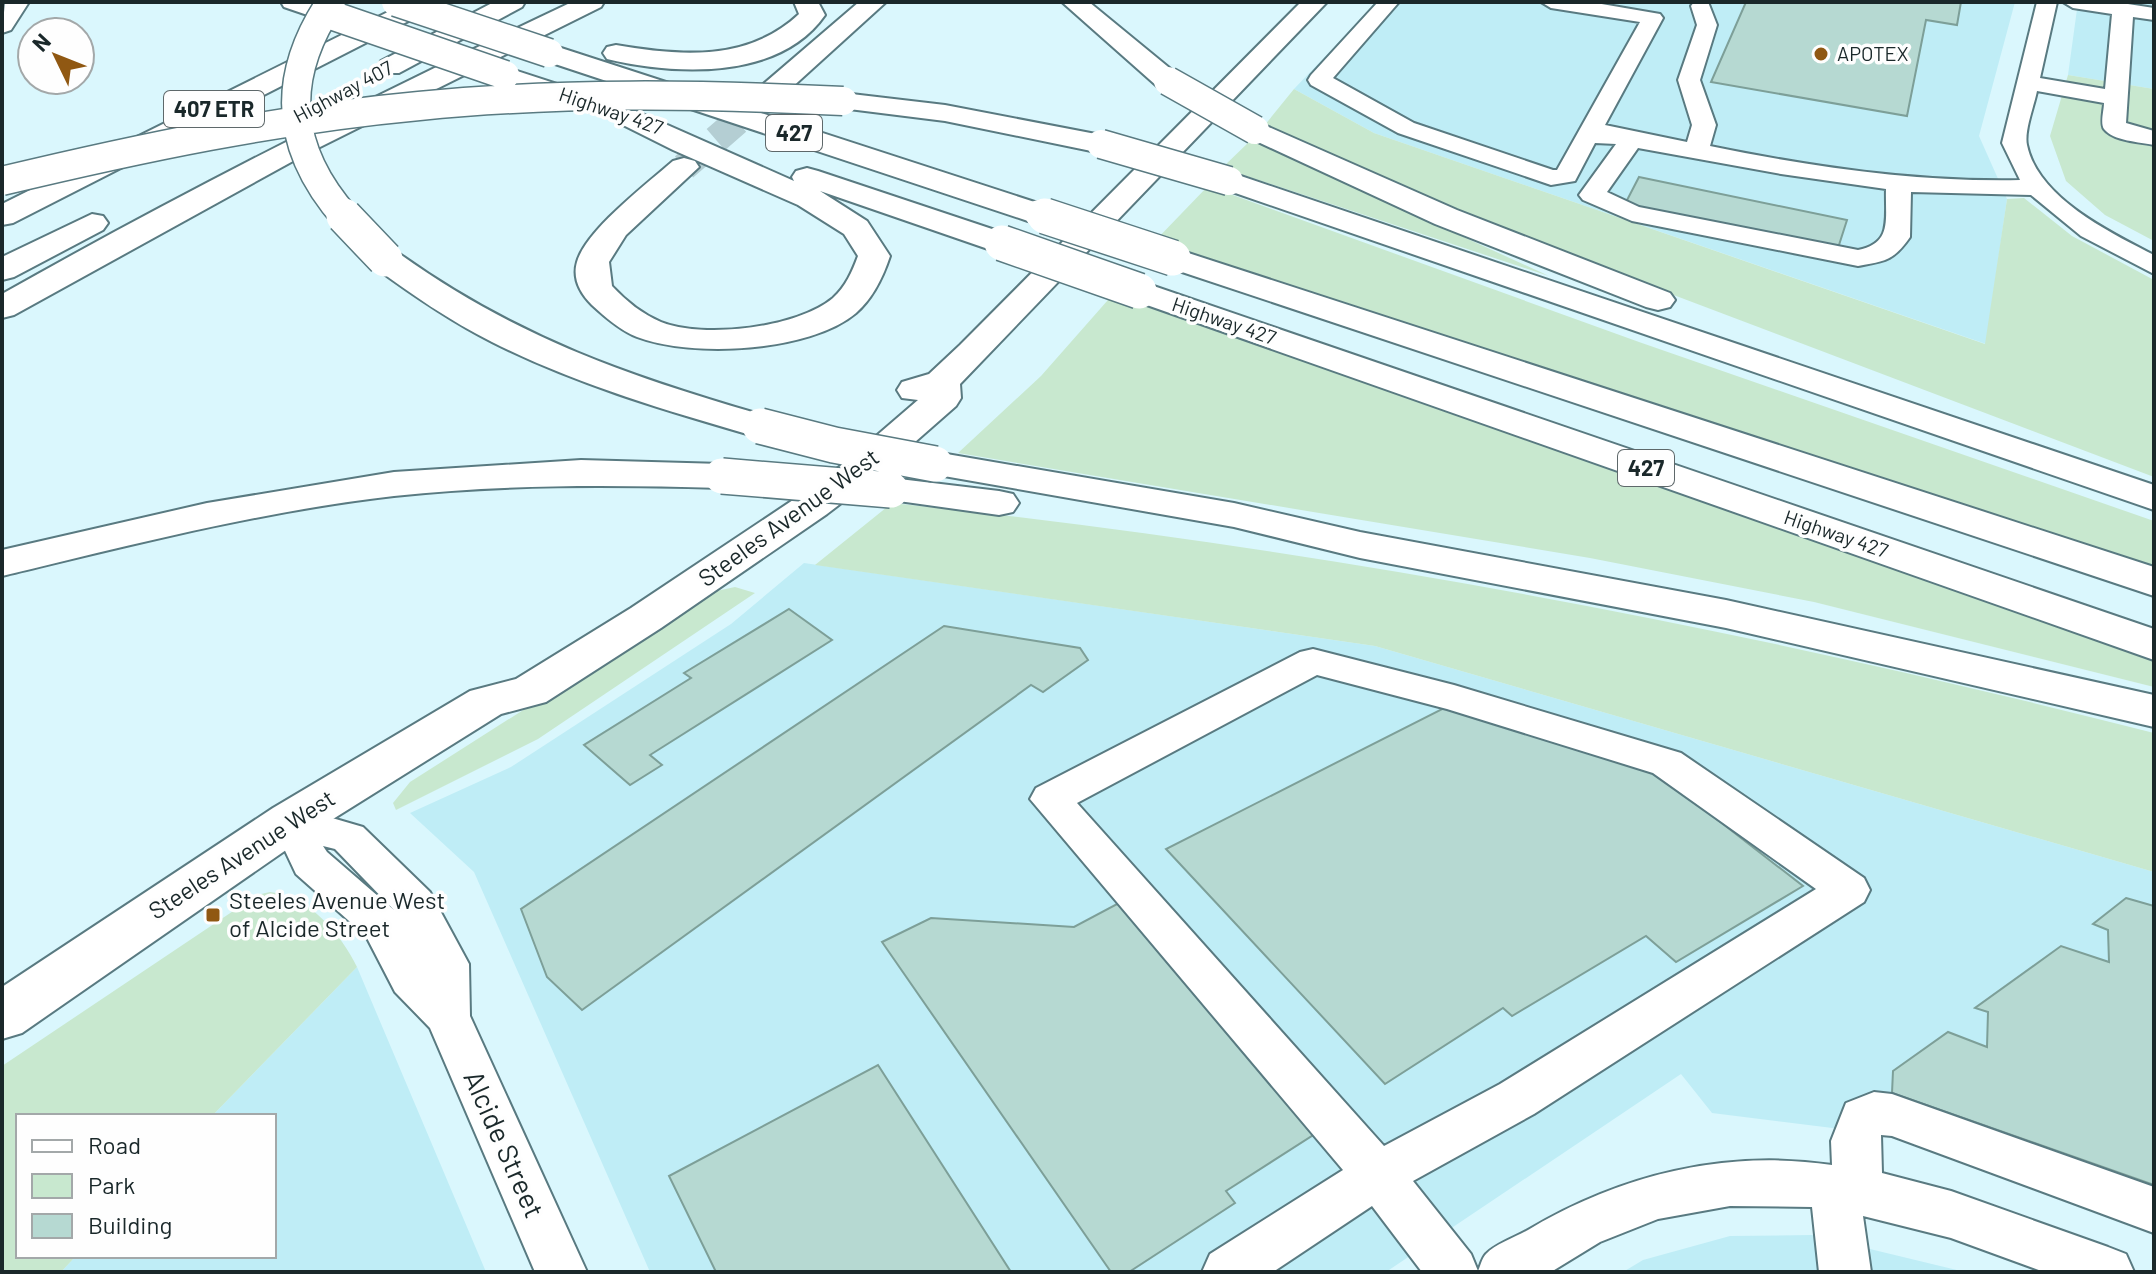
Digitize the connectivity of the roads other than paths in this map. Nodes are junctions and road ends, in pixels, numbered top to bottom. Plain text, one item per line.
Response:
1 (17, 2) edge
2 (293, 2) edge
3 (396, 2) edge
4 (427, 2) edge
5 (513, 2) edge
6 (554, 2) edge
7 (592, 2) edge
8 (806, 2) edge
9 (874, 2) edge
10 (1074, 2) edge
11 (1315, 2) edge
12 (1389, 2) edge
13 (1551, 2) edge
14 (2047, 2) edge
15 (2073, 2) edge
16 (1697, 4) edge
17 (331, 8) edge
18 (2123, 10) junction
19 (2154, 14) edge
20 (2, 25) edge
21 (557, 48) junction
22 (374, 75) dead end
23 (2028, 83) junction
24 (346, 90) dead end
25 (2116, 98) junction
26 (757, 104) tunnel mouth
27 (629, 117) junction
28 (2154, 138) edge
29 (1627, 139) junction
30 (234, 149) junction
31 (1697, 151) junction
32 (684, 167) tunnel mouth
33 (2, 181) edge
34 (1899, 182) junction
35 (2035, 187) junction
36 (2, 216) edge
37 (2154, 266) edge
38 (2, 270) edge
39 (2, 308) edge
40 (2154, 489) edge
41 (2154, 498) edge
42 (1360, 545) junction
43 (2, 563) edge
44 (2154, 582) edge
45 (2154, 645) edge
46 (2154, 711) edge
47 (291, 821) junction
48 (2, 1016) edge
49 (1378, 1175) junction
50 (1846, 1188) junction
51 (2154, 1210) edge
52 (561, 1272) edge
53 (1228, 1272) edge
54 (1453, 1272) edge
55 (1504, 1272) edge
56 (1845, 1272) edge
57 (2108, 1272) edge

1 - 20 main road
2 - 17 main road, Highway 427 / 427
3 - 21 main road, Highway 427 / 427, bridge
4 - 36 main road, Highway 407 / 407 ETR
5 - 22 main road, Highway 407
6 - 30 main road
7 - 39 main road
8 - 21 main road
9 - 26 main road
10 - 40 main road, bridge
11 - 47 main road, Steeles Avenue West
12 - 29 street
13 - 29 street
14 - 23 street
15 - 18 street
16 - 31 street
17 - 27 main road, Highway 427 / 427, bridge
17 - 42 main road, bridge
18 - 19 street
18 - 25 street
21 - 44 main road, Highway 427 / 427, bridge
23 - 25 street
23 - 35 street
24 - 30 main road, Highway 407 / 407 ETR
25 - 28 street
27 - 32 main road
27 - 45 main road, Highway 427 / 427, bridge
29 - 31 street
29 - 34 street
30 - 38 main road, Highway 407 / 407 ETR
31 - 34 street
33 - 41 main road, bridge
34 - 35 street
35 - 37 street
42 - 43 main road, bridge
42 - 46 main road
47 - 48 main road, Steeles Avenue West
47 - 52 street, Alcide Street
49 - 49 street
49 - 53 street
49 - 54 street
50 - 51 street
50 - 55 street
50 - 56 street
50 - 57 street

